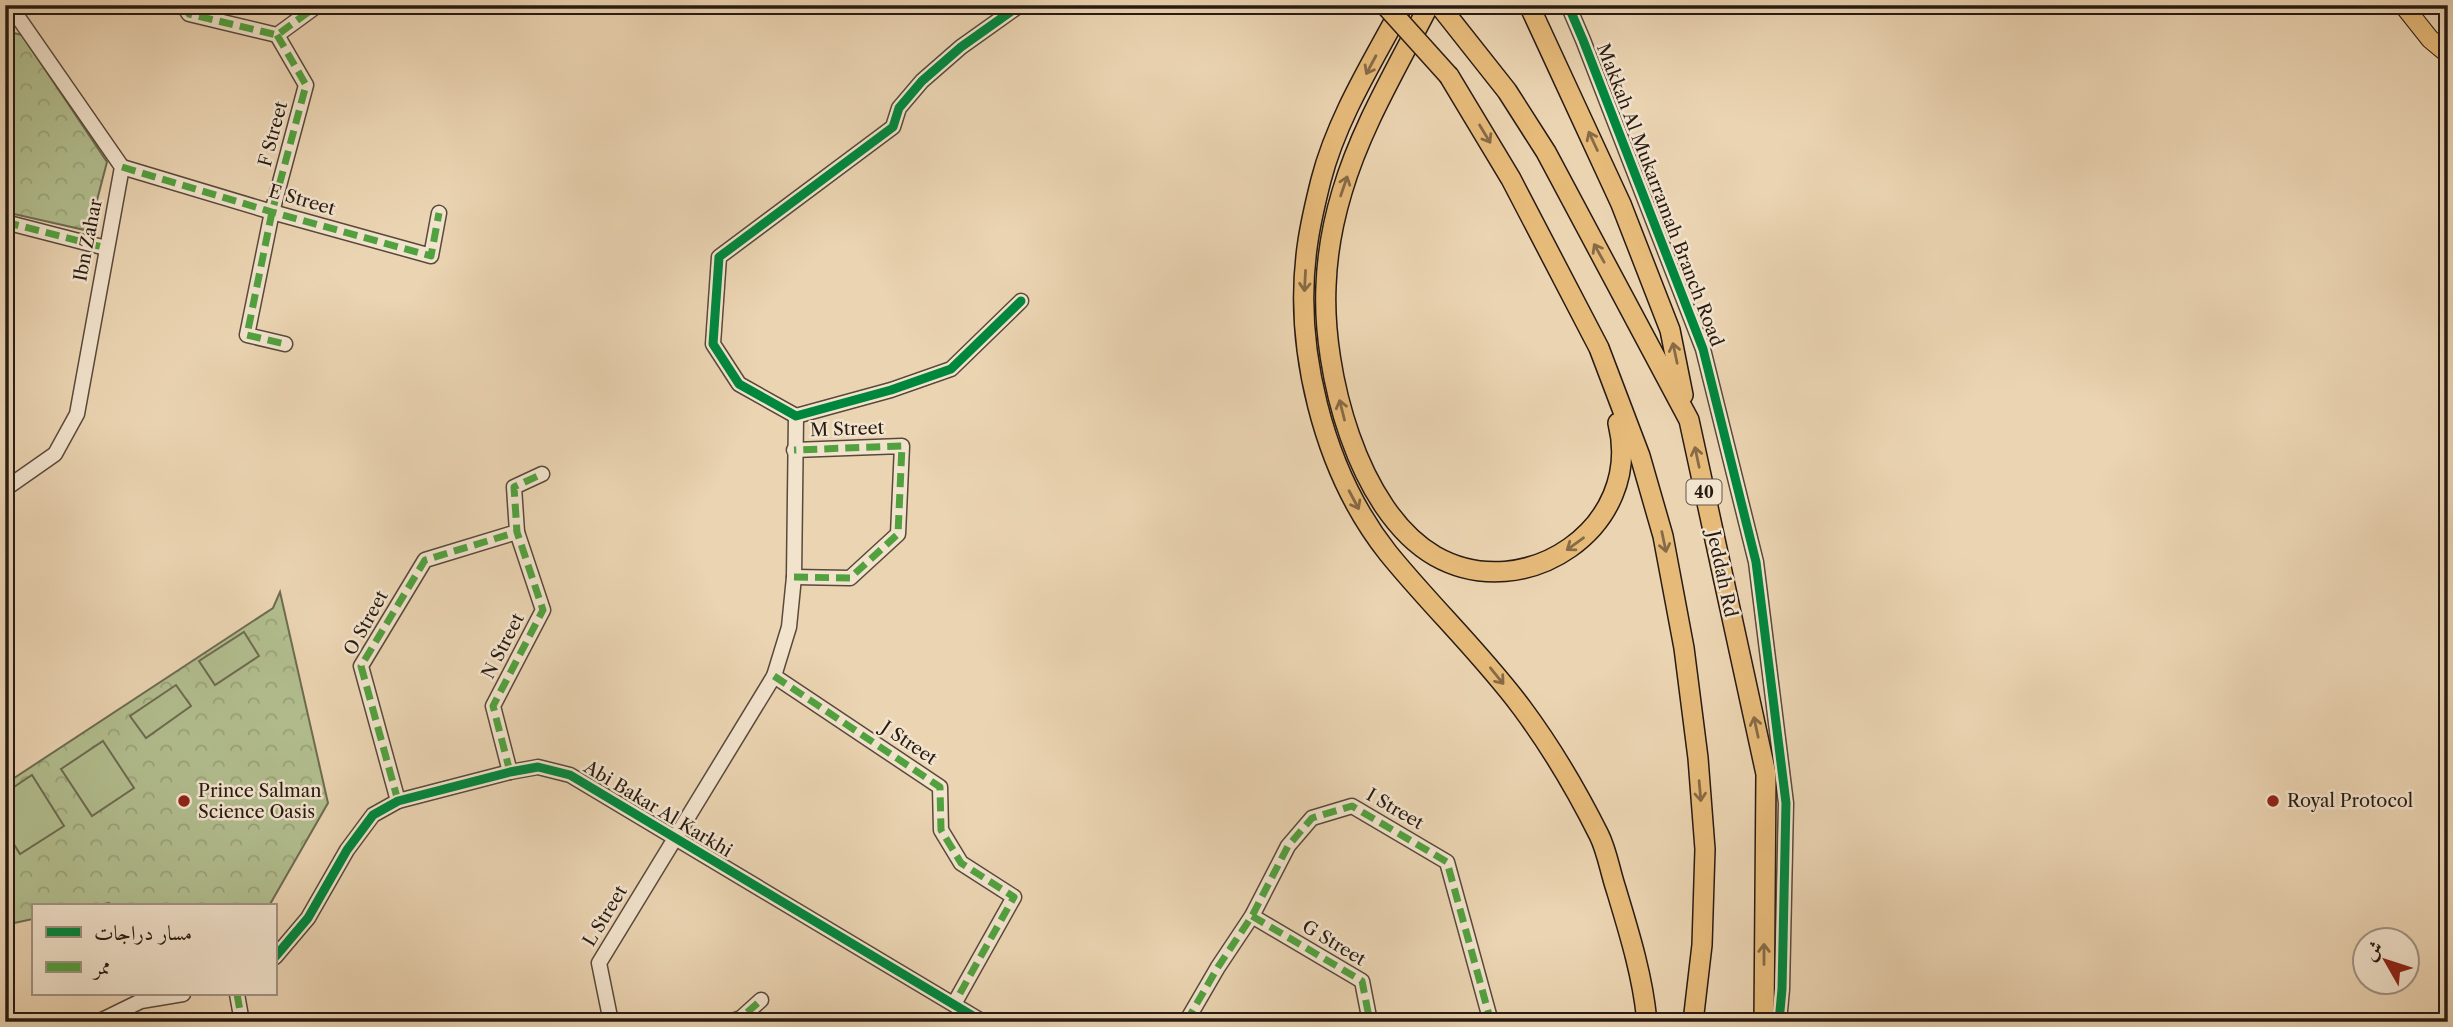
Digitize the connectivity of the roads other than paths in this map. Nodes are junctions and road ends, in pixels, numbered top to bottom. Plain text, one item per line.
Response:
1 (183, 5) edge
2 (318, 5) edge
3 (1020, 5) edge
4 (1385, 5) edge
5 (1403, 5) edge
6 (1429, 5) edge
7 (1439, 5) edge
8 (1529, 5) edge
9 (1567, 5) edge
10 (2403, 5) edge
11 (9, 6) edge
12 (277, 35) junction
13 (2448, 54) edge
14 (122, 167) junction
15 (272, 212) junction
16 (439, 214) dead end
17 (5, 222) edge
18 (106, 248) junction
19 (1021, 301) dead end
20 (285, 344) dead end
21 (1599, 348) junction
22 (796, 416) junction
23 (1689, 420) junction
24 (794, 450) junction
25 (542, 474) dead end
26 (5, 489) edge
27 (517, 532) junction
28 (794, 577) junction
29 (774, 676) junction
30 (510, 772) junction
31 (398, 801) junction
32 (676, 837) junction
33 (1252, 916) junction
34 (276, 956) edge
35 (172, 996) edge
36 (237, 996) edge
37 (761, 1000) dead end
38 (954, 1004) junction
39 (98, 1022) edge
40 (242, 1022) edge
41 (611, 1022) edge
42 (729, 1022) edge
43 (983, 1022) edge
44 (1186, 1022) edge
45 (1370, 1022) edge
46 (1491, 1022) edge
47 (1647, 1022) edge
48 (1693, 1022) edge
49 (1764, 1022) edge
50 (1779, 1022) edge

1 - 12 street
2 - 12 street
3 - 22 street
4 -> 21 highway, bridge
5 -> 47 highway
21 -> 6 highway
23 -> 7 highway, Jeddah Rd / 40
23 -> 8 highway
9 - 50 street, Makkah Al Mukarramah Branch Road
10 - 13 main road
11 - 14 street
12 - 15 street, F Street
14 - 15 street, E Street
14 - 18 street, Ibn Zahar
15 - 16 street, E Street
15 - 20 street, F Street
17 - 18 street
18 - 26 street, Ibn Zahar
19 - 22 street
21 -> 48 highway
22 - 24 street, M Street
49 -> 23 highway, Jeddah Rd / 40
24 - 28 street, M Street
24 - 28 street, M Street
25 - 27 street, N Street
27 - 30 street, N Street
27 - 31 street, O Street
28 - 29 street, M Street
29 - 32 street, M Street
29 - 38 street, J Street
30 - 31 street, Abi Bakar Al Karkhi
30 - 32 street, Abi Bakar Al Karkhi
31 - 34 street, Abi Bakar Al Karkhi
32 - 38 street, Abi Bakar Al Karkhi
32 - 41 street, L Street
33 - 44 street, I Street
33 - 45 street, G Street
33 - 46 street, I Street
35 - 39 street
36 - 40 street
37 - 42 street
38 - 43 street, Abi Bakar Al Karkhi

